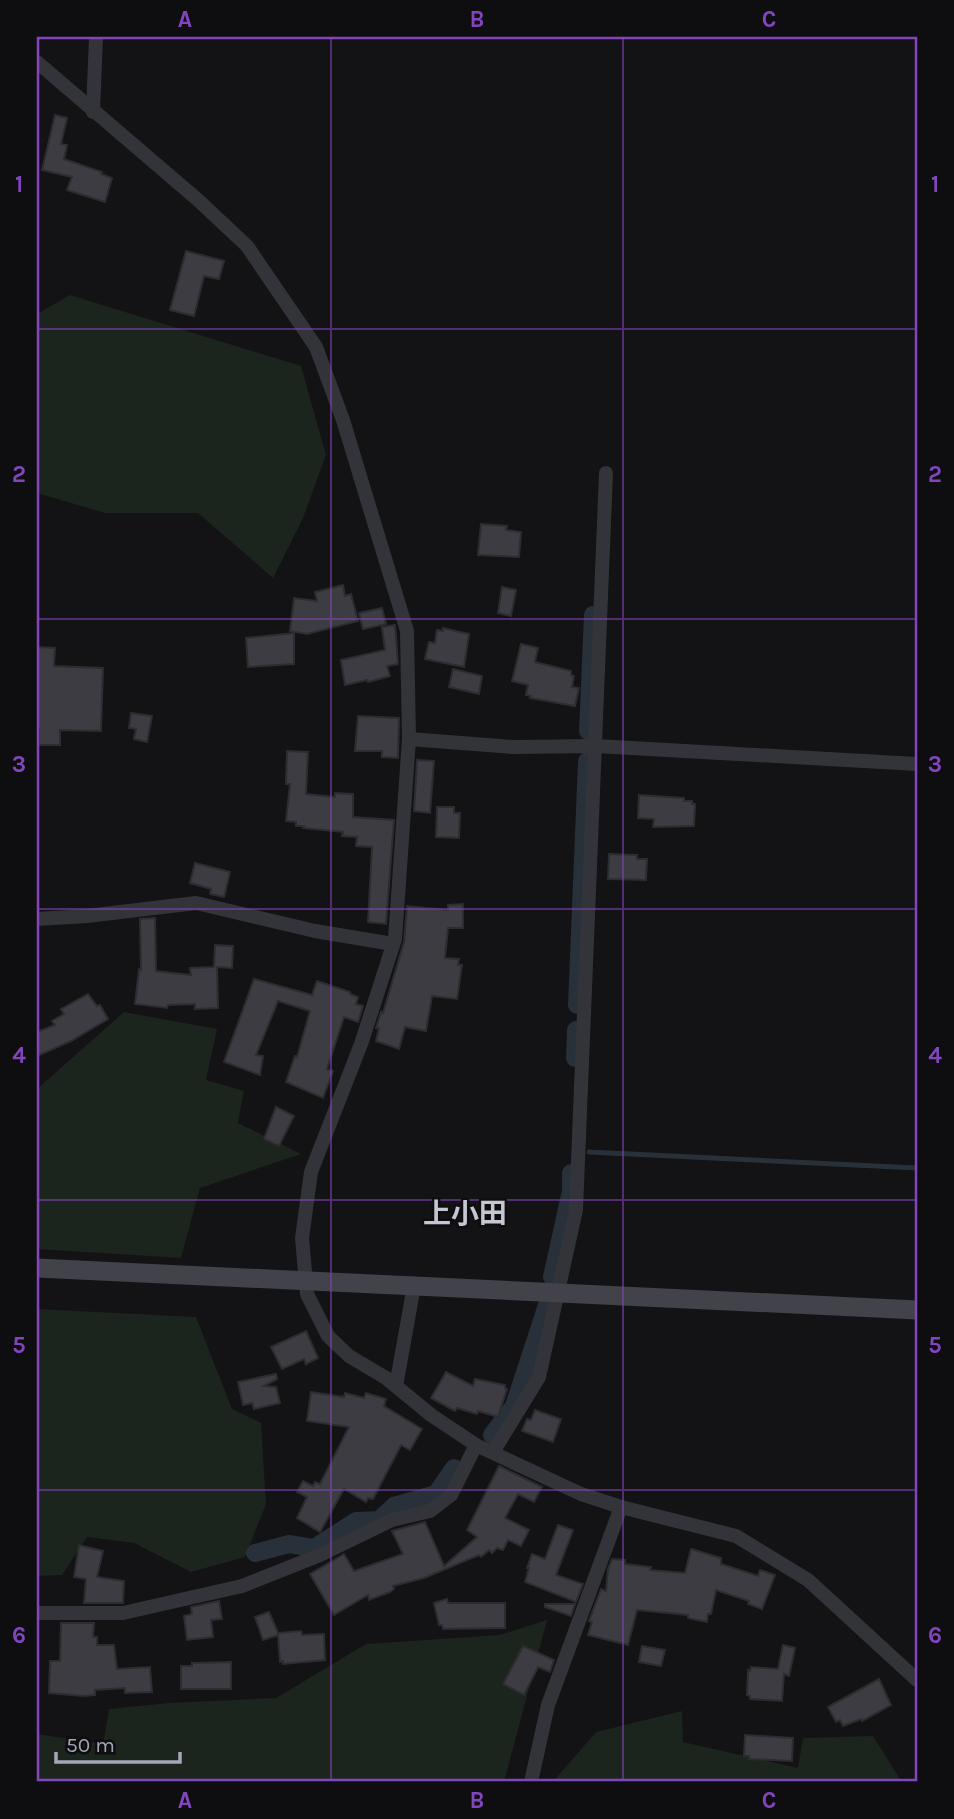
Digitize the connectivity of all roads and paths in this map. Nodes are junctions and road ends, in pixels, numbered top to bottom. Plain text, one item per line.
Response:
1 (96, 37) edge
2 (37, 62) edge
3 (93, 112) junction
4 (606, 473) dead end
5 (409, 739) junction
6 (596, 746) junction
7 (917, 764) edge
8 (37, 919) edge
9 (393, 944) junction
10 (37, 1268) edge
11 (305, 1282) junction
12 (414, 1286) junction
13 (560, 1292) junction
14 (917, 1310) edge
15 (396, 1386) junction
16 (476, 1444) junction
17 (494, 1451) junction
18 (621, 1507) junction
19 (37, 1613) edge
20 (917, 1680) edge
21 (531, 1782) edge

1 - 3 street
2 - 3 street
3 - 5 street
4 - 6 street
5 - 6 street
5 - 9 street
6 - 7 street
6 - 13 street
8 - 9 street
9 - 11 street
10 - 11 street
11 - 12 street
11 - 15 street
12 - 13 street
12 - 15 street
13 - 14 street
13 - 17 street
15 - 16 street
16 - 17 street
16 - 19 street
17 - 18 street
18 - 20 street
18 - 21 street

